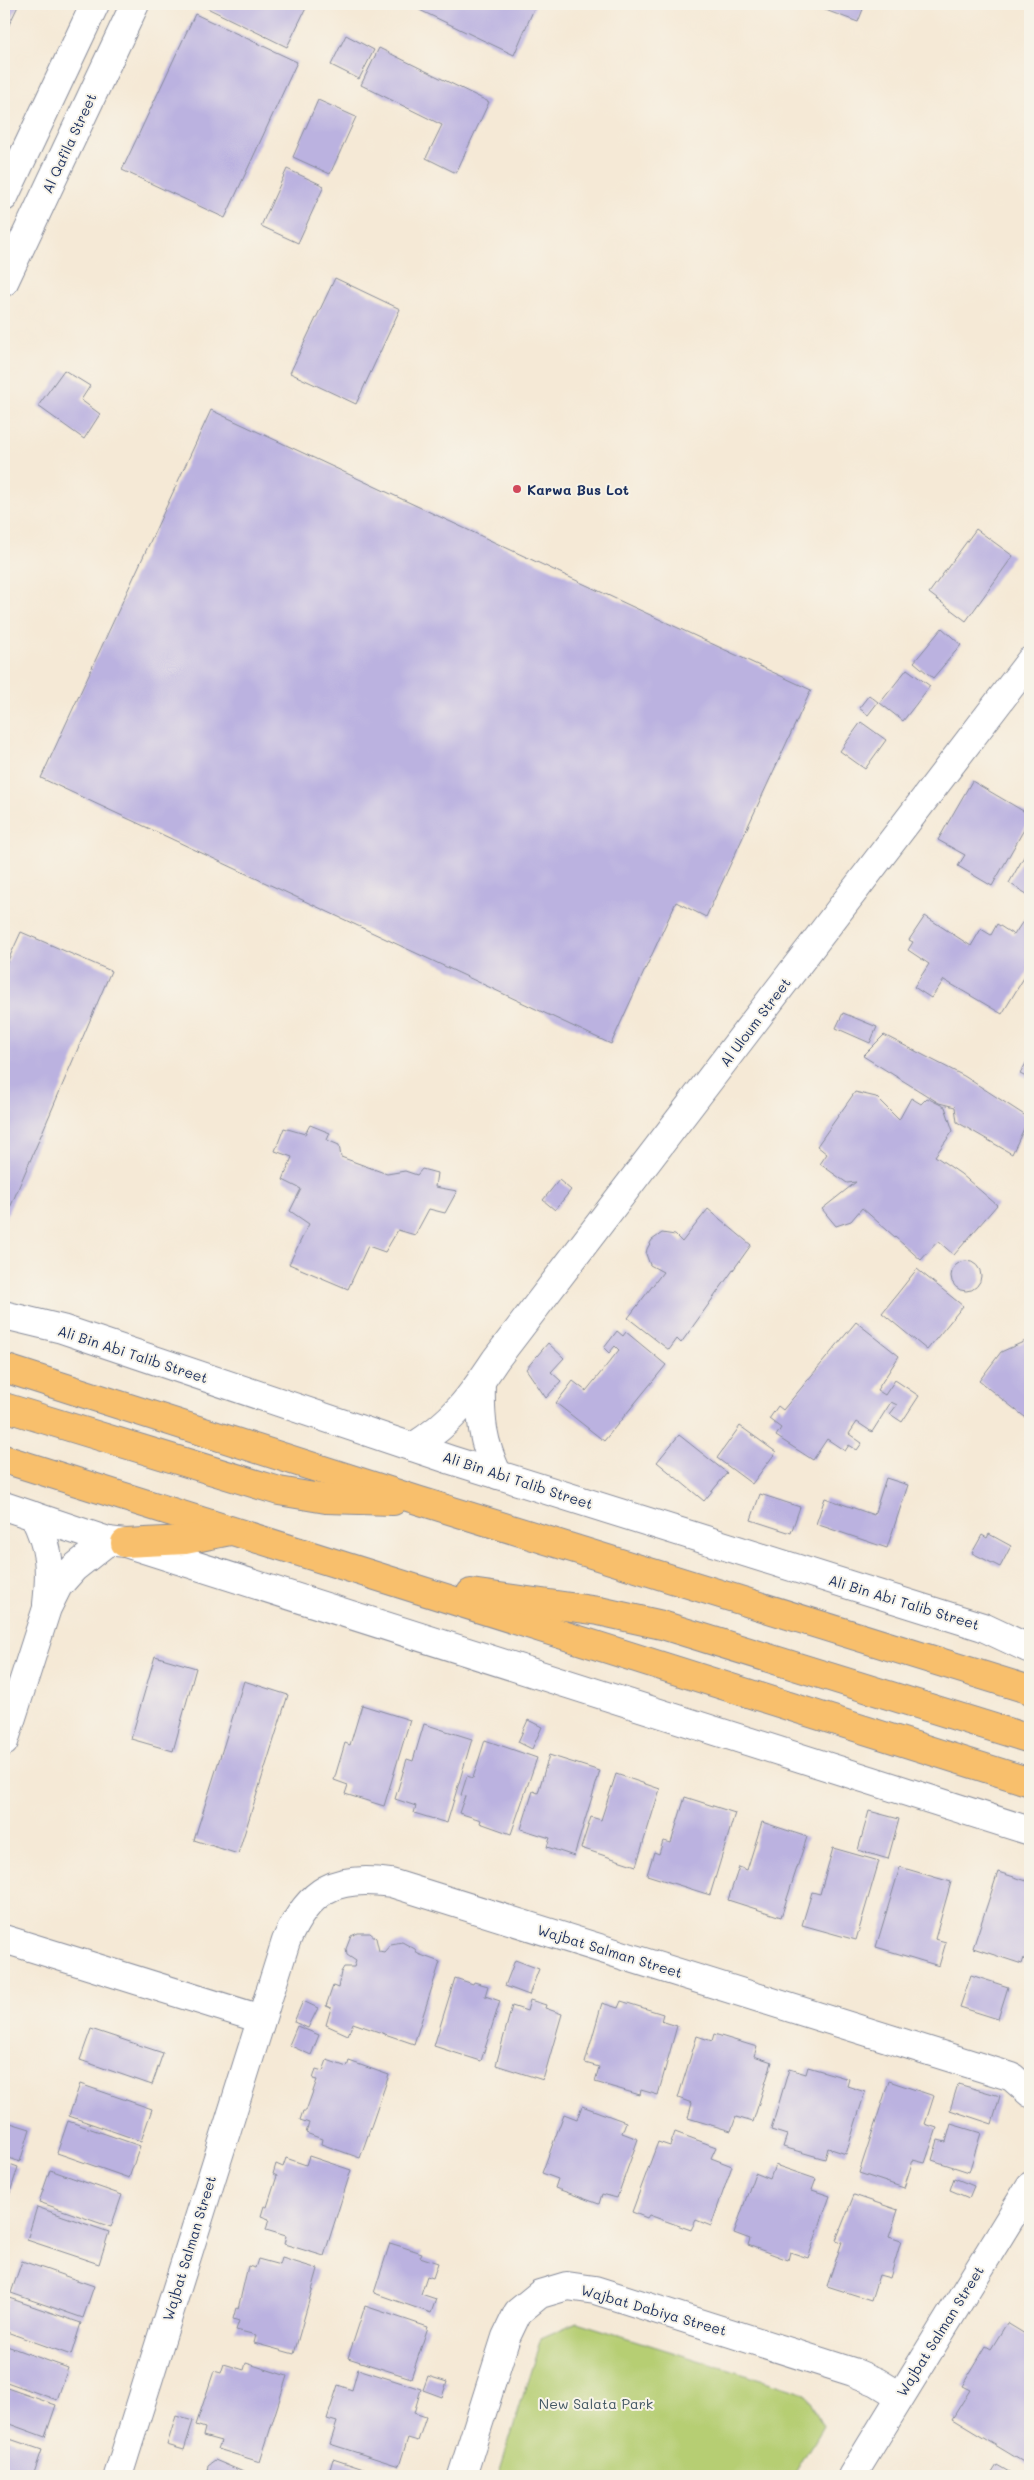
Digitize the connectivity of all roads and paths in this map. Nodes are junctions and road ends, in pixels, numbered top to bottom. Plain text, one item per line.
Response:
1 (95, 4) edge
2 (135, 4) edge
3 (4, 197) edge
4 (4, 282) edge
5 (1030, 661) edge
6 (4, 1315) edge
7 (4, 1368) edge
8 (481, 1382) junction
9 (4, 1407) edge
10 (413, 1446) junction
11 (4, 1459) edge
12 (498, 1475) junction
13 (417, 1500) junction
14 (4, 1506) edge
15 (34, 1516) junction
16 (231, 1530) junction
17 (117, 1542) junction
18 (400, 1584) junction
19 (47, 1608) junction
20 (1030, 1649) edge
21 (1030, 1690) edge
22 (1030, 1739) edge
23 (4, 1742) edge
24 (1030, 1782) edge
25 (1030, 1831) edge
26 (4, 1939) edge
27 (261, 2020) junction
28 (1030, 2093) edge
29 (1030, 2186) edge
30 (900, 2396) junction
31 (118, 2476) edge
32 (462, 2476) edge
33 (852, 2476) edge

1 - 3 street
2 - 4 street, Al Qafila Street
5 - 8 street, Al Uloum Street
6 - 10 street, Ali Bin Abi Talib Street
7 - 13 main road
8 - 10 street, Al Uloum Street
8 - 12 street
9 - 13 main road
10 - 12 street, Ali Bin Abi Talib Street
11 - 16 main road
12 - 20 street, Ali Bin Abi Talib Street
13 - 21 main road
14 - 15 street
15 - 17 street
15 - 19 street
16 - 17 main road
16 - 18 main road
17 - 19 street
17 - 25 street
18 - 22 main road
18 - 24 main road
19 - 23 street
26 - 27 street
27 - 28 street, Wajbat Salman Street
27 - 31 street, Wajbat Salman Street
29 - 30 street, Wajbat Salman Street
30 - 32 street, Wajbat Dabiya Street
30 - 33 street, Wajbat Salman Street

